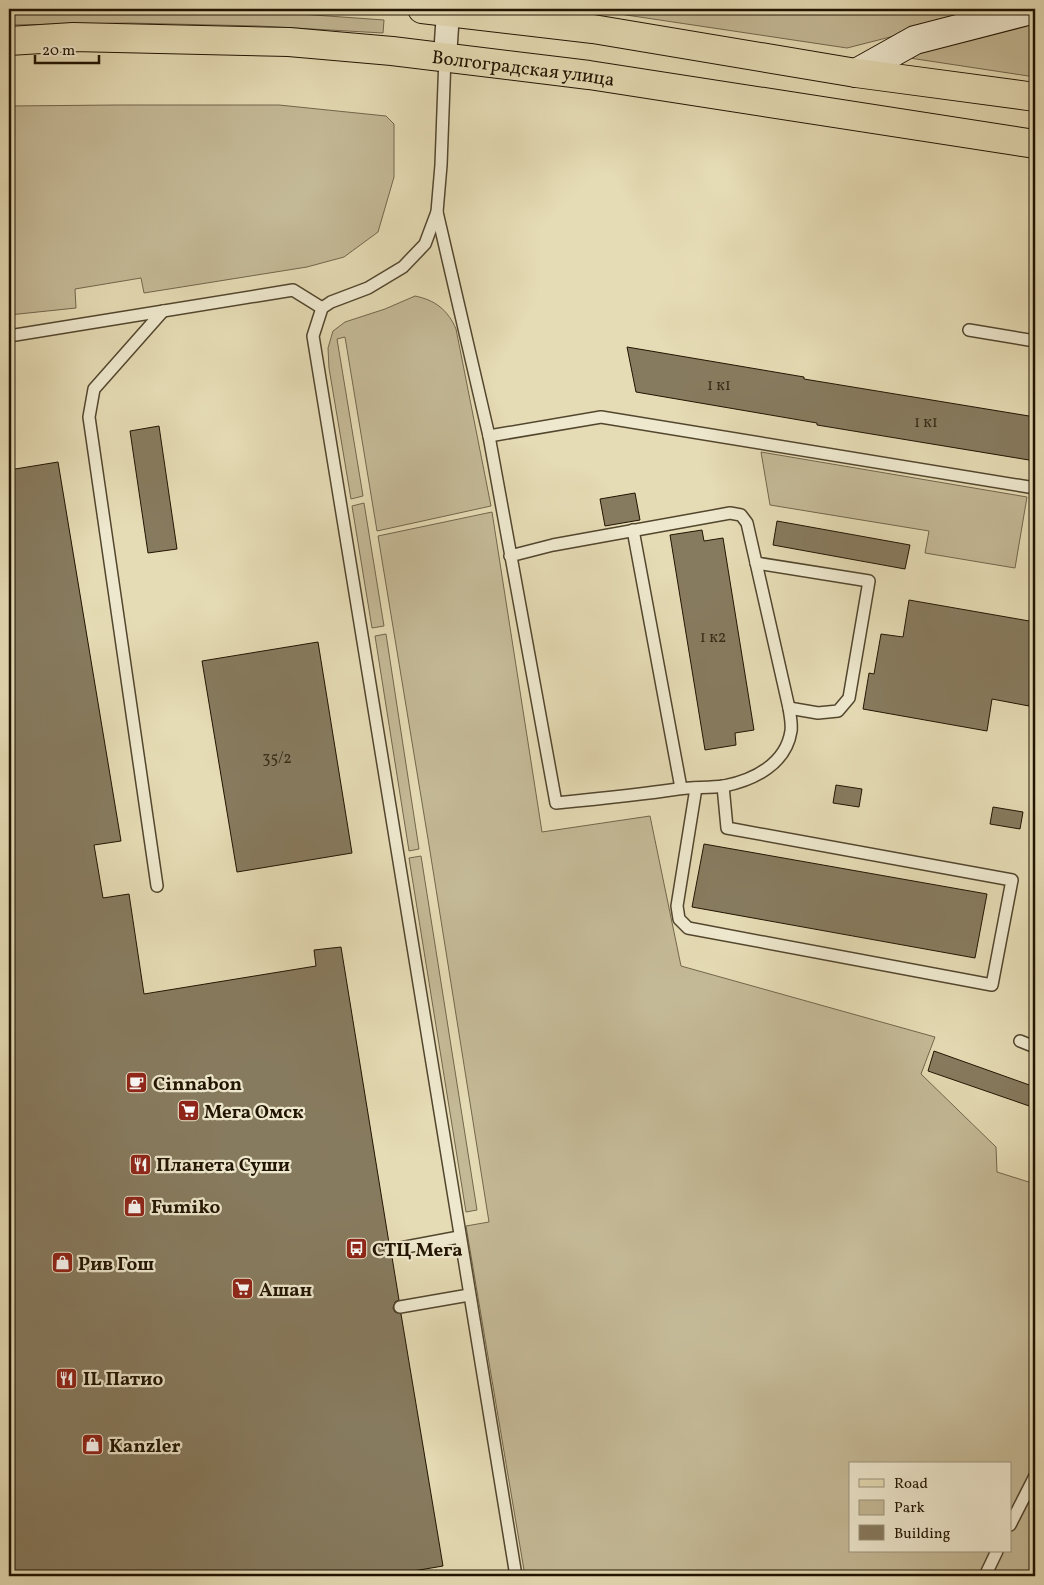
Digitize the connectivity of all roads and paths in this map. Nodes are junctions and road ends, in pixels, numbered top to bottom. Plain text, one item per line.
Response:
1 (1035, 9) edge
2 (435, 10) edge
3 (9, 41) edge
4 (445, 57) junction
5 (856, 73) junction
6 (1035, 97) edge
7 (1035, 144) edge
8 (437, 212) junction
9 (322, 308) junction
10 (163, 311) junction
11 (969, 330) dead end
12 (9, 336) edge
13 (1035, 341) edge
14 (488, 436) junction
15 (1035, 488) edge
16 (633, 530) junction
17 (510, 556) junction
18 (756, 563) junction
19 (789, 708) junction
20 (723, 786) junction
21 (681, 788) junction
22 (696, 788) junction
23 (157, 886) dead end
24 (1020, 1042) dead end
25 (1035, 1047) edge
26 (459, 1237) junction
27 (390, 1250) dead end
28 (469, 1295) junction
29 (400, 1307) dead end
30 (1035, 1476) edge
31 (1012, 1521) edge
32 (997, 1552) edge
33 (516, 1576) edge
34 (985, 1576) edge

1 - 5 main road
2 - 4 street
2 - 5 main road
3 - 4 main road, Волгоградская улица
4 - 7 main road, Волгоградская улица
4 - 8 lane
5 - 6 main road
8 - 9 lane
8 - 14 lane
9 - 10 lane
9 - 26 lane
10 - 12 lane
10 - 23 lane
11 - 13 lane
14 - 15 lane
14 - 17 lane
16 - 17 lane
16 - 18 lane
16 - 21 lane
17 - 21 lane
18 - 19 lane
18 - 19 lane
19 - 20 lane
20 - 22 lane
20 - 22 lane
21 - 22 lane
24 - 25 lane
26 - 27 lane
26 - 28 lane
28 - 29 lane
28 - 33 lane
30 - 31 lane
32 - 34 lane

